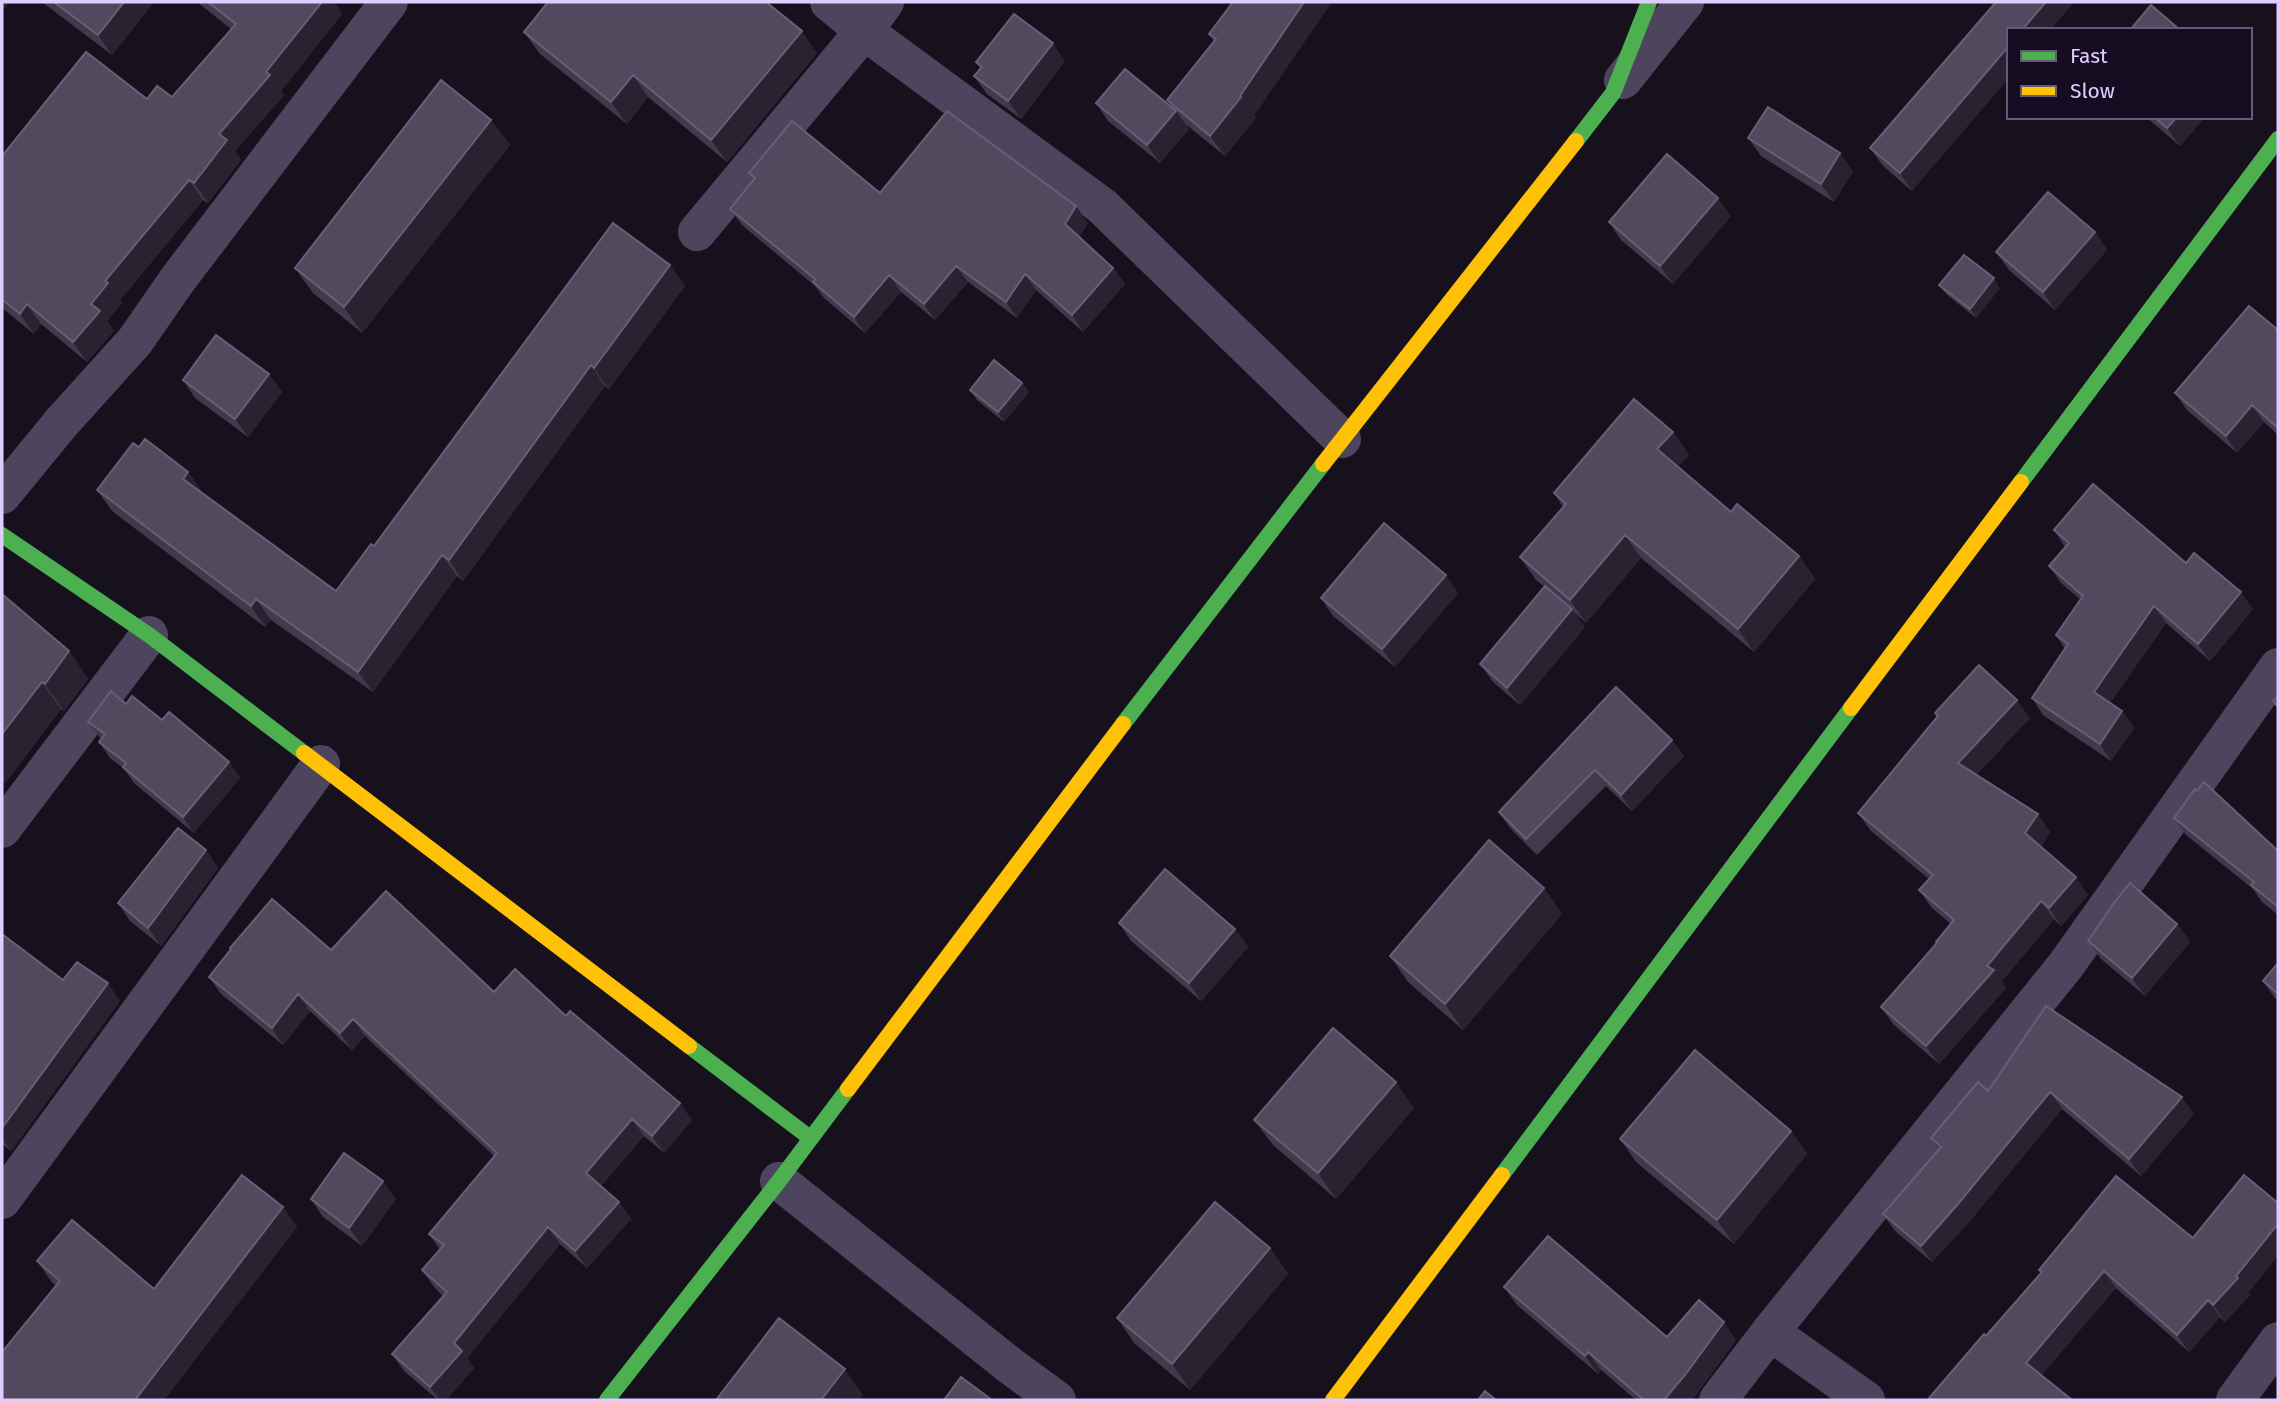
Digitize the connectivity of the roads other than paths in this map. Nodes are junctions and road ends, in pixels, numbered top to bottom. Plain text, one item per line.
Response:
1 (829, 2) edge
2 (1648, 2) edge
3 (1685, 2) edge
4 (378, 6) edge
5 (874, 16) edge
6 (1613, 93) junction
7 (2278, 139) edge
8 (697, 232) dead end
9 (1342, 439) junction
10 (2, 495) edge
11 (2, 535) edge
12 (149, 635) junction
13 (2278, 667) edge
14 (321, 764) junction
15 (2, 829) edge
16 (809, 1137) junction
17 (779, 1181) junction
18 (2, 1200) edge
19 (1770, 1332) junction
20 (2278, 1341) edge
21 (607, 1400) edge
22 (1056, 1400) edge
23 (1333, 1400) edge
24 (1718, 1400) edge
25 (1866, 1400) edge
26 (2235, 1400) edge

1 - 5 street
2 - 6 street
3 - 6 street
4 - 10 street
5 - 8 street
5 - 9 street
6 - 9 street
7 - 23 street
9 - 16 street
11 - 12 street
12 - 14 street
12 - 15 street
13 - 19 street
14 - 16 street
14 - 18 street
16 - 17 street
17 - 21 street
17 - 22 street
19 - 24 street
19 - 25 street
20 - 26 street

